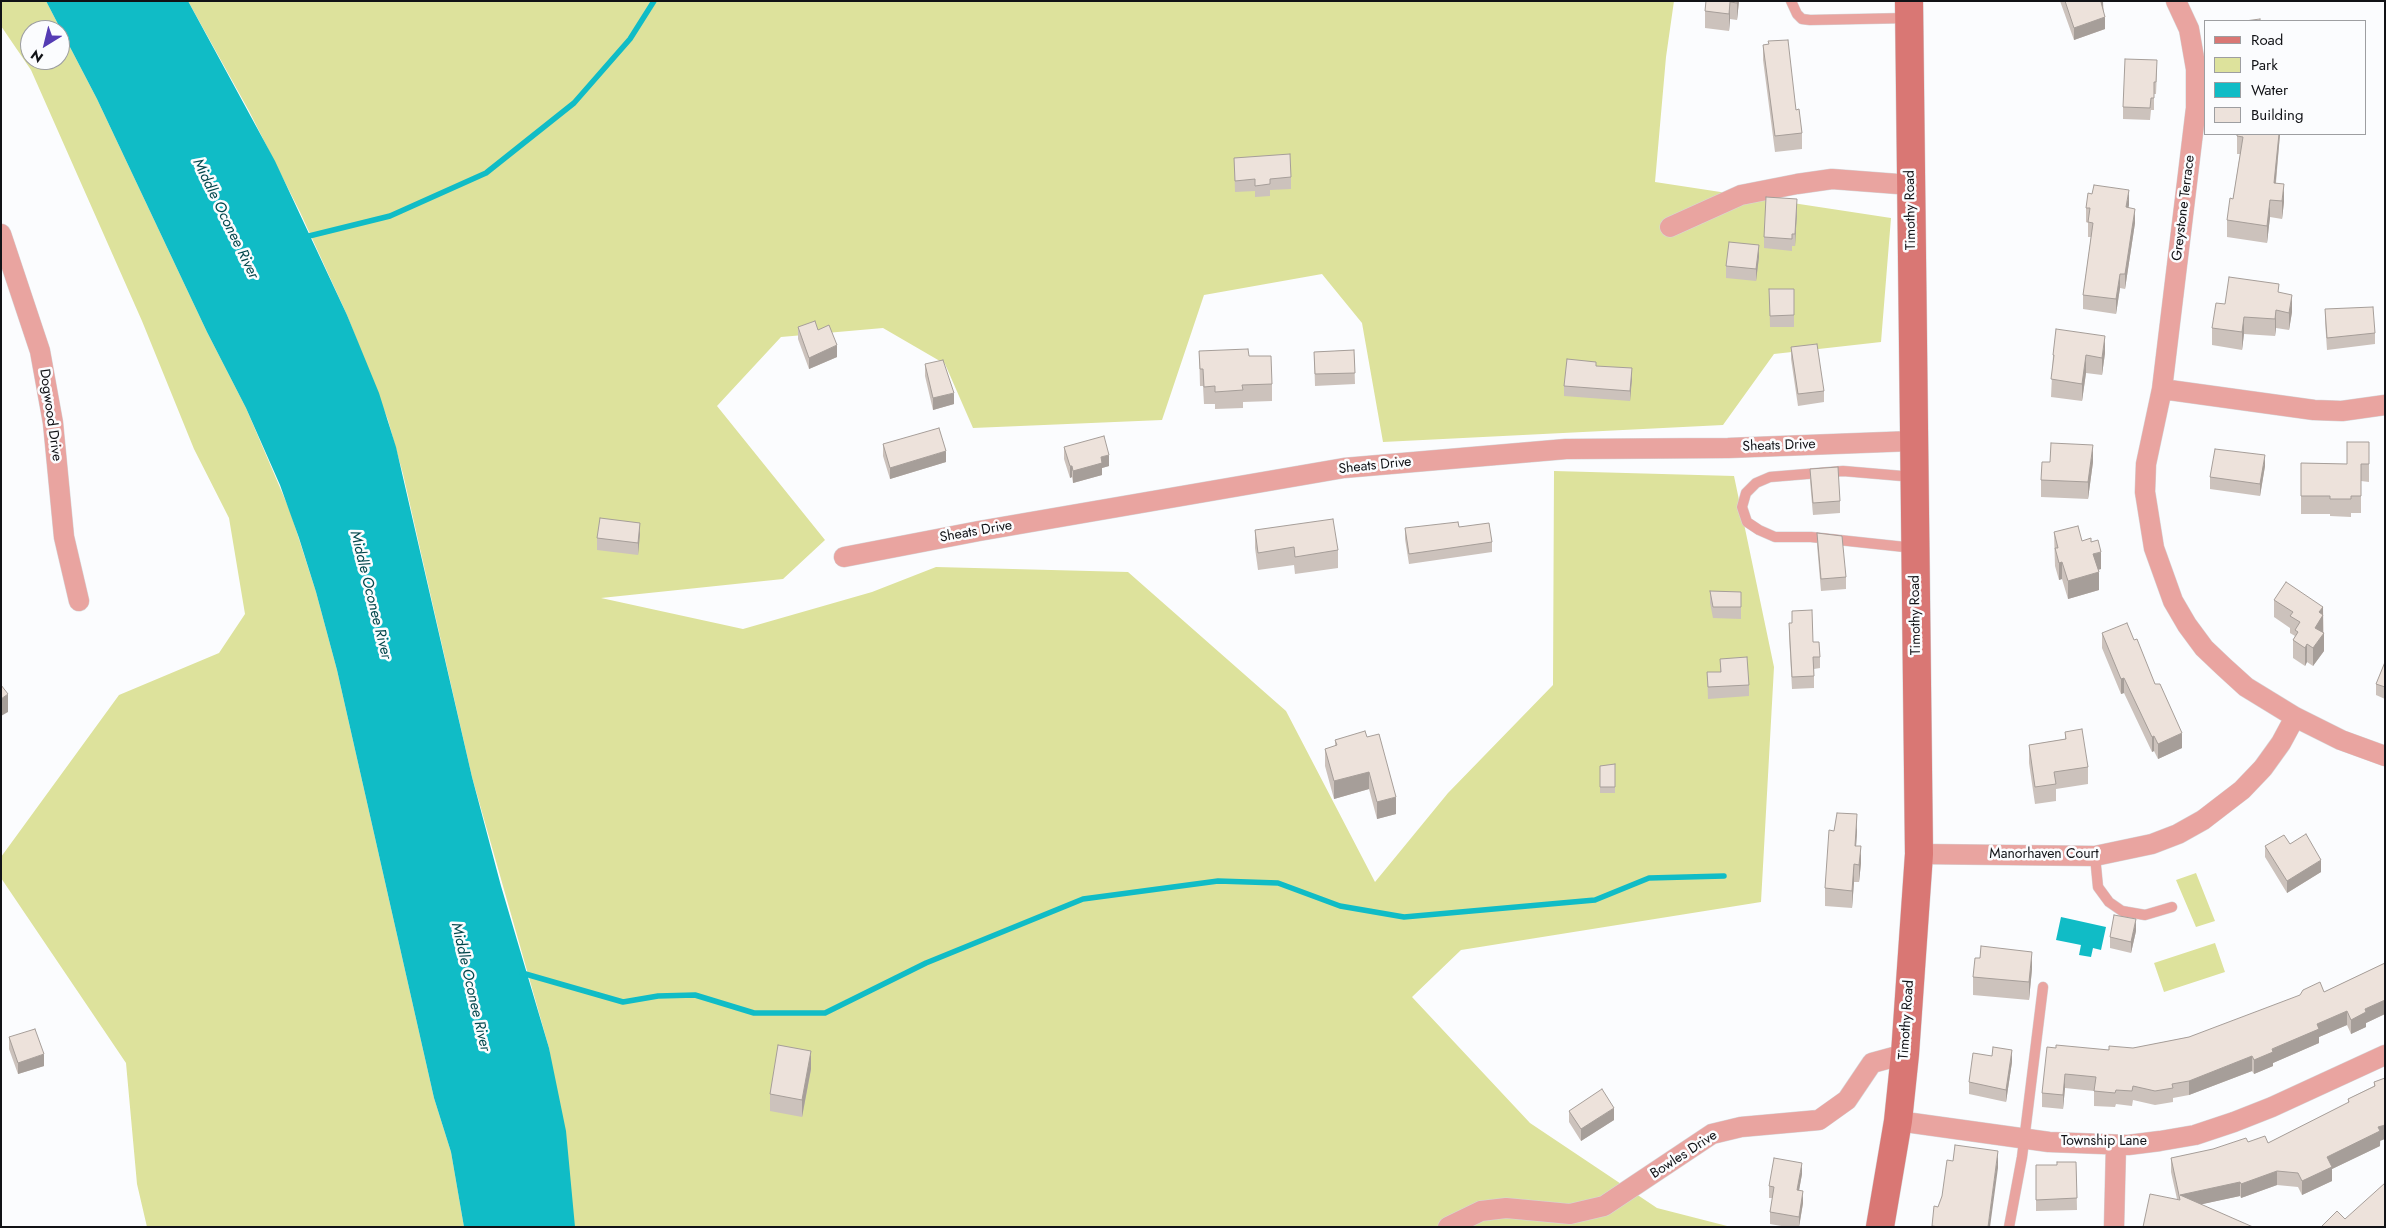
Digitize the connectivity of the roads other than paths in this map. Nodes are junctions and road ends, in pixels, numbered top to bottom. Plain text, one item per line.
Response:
1 (1791, 1) edge
2 (2176, 1) edge
3 (1909, 10) edge
4 (1911, 185) junction
5 (1670, 227) dead end
6 (1, 234) edge
7 (2162, 388) junction
8 (2385, 405) edge
9 (1913, 440) junction
10 (1914, 477) junction
11 (1915, 548) junction
12 (844, 558) dead end
13 (79, 601) dead end
14 (2295, 717) junction
15 (2385, 756) edge
16 (1919, 854) junction
17 (2095, 856) junction
18 (2172, 907) dead end
19 (2043, 987) dead end
20 (1905, 1054) junction
21 (2385, 1055) edge
22 (1898, 1121) junction
23 (2024, 1139) junction
24 (2116, 1145) junction
25 (1448, 1227) edge
26 (1880, 1227) edge
27 (2009, 1227) edge
28 (2114, 1227) edge

1 - 3 lane
2 - 7 street, Greystone Terrace
3 - 4 main road, Timothy Road
4 - 5 street
4 - 9 main road, Timothy Road
6 - 13 street, Dogwood Drive
7 - 8 street
7 - 14 street, Greystone Terrace
9 - 10 main road, Timothy Road
9 - 12 street, Sheats Drive
10 - 11 main road, Timothy Road
10 - 11 lane
11 - 16 main road, Timothy Road
14 - 15 street, Greystone Terrace
14 - 17 street, Manorhaven Court
16 - 17 street, Manorhaven Court
16 - 20 main road, Timothy Road
17 - 18 lane
19 - 23 lane
20 - 22 main road, Timothy Road
20 - 25 street, Bowles Drive
21 - 24 street, Township Lane
22 - 23 street, Township Lane
22 - 26 main road, Timothy Road
23 - 24 street, Township Lane
23 - 27 lane
24 - 28 street

